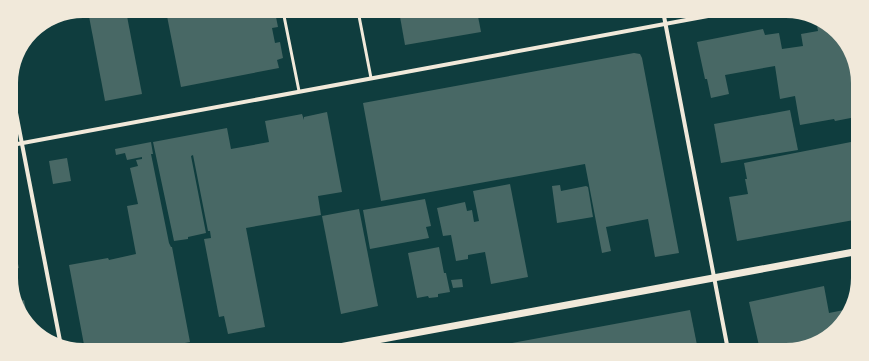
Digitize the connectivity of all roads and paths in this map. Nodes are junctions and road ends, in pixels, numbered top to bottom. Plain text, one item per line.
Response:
1 (284, 18) edge
2 (359, 18) edge
3 (665, 18) edge
4 (698, 18) edge
5 (666, 24) junction
6 (371, 78) junction
7 (299, 91) junction
8 (18, 123) edge
9 (22, 143) junction
10 (18, 144) edge
11 (851, 253) edge
12 (714, 278) junction
13 (61, 339) edge
14 (381, 343) edge
15 (727, 343) edge

1 - 7 lane
2 - 6 lane
3 - 5 street
4 - 5 street
5 - 6 street
5 - 12 street
6 - 7 street
7 - 9 street
8 - 9 street
9 - 10 street
9 - 13 street
11 - 12 street
12 - 14 street
12 - 15 street

